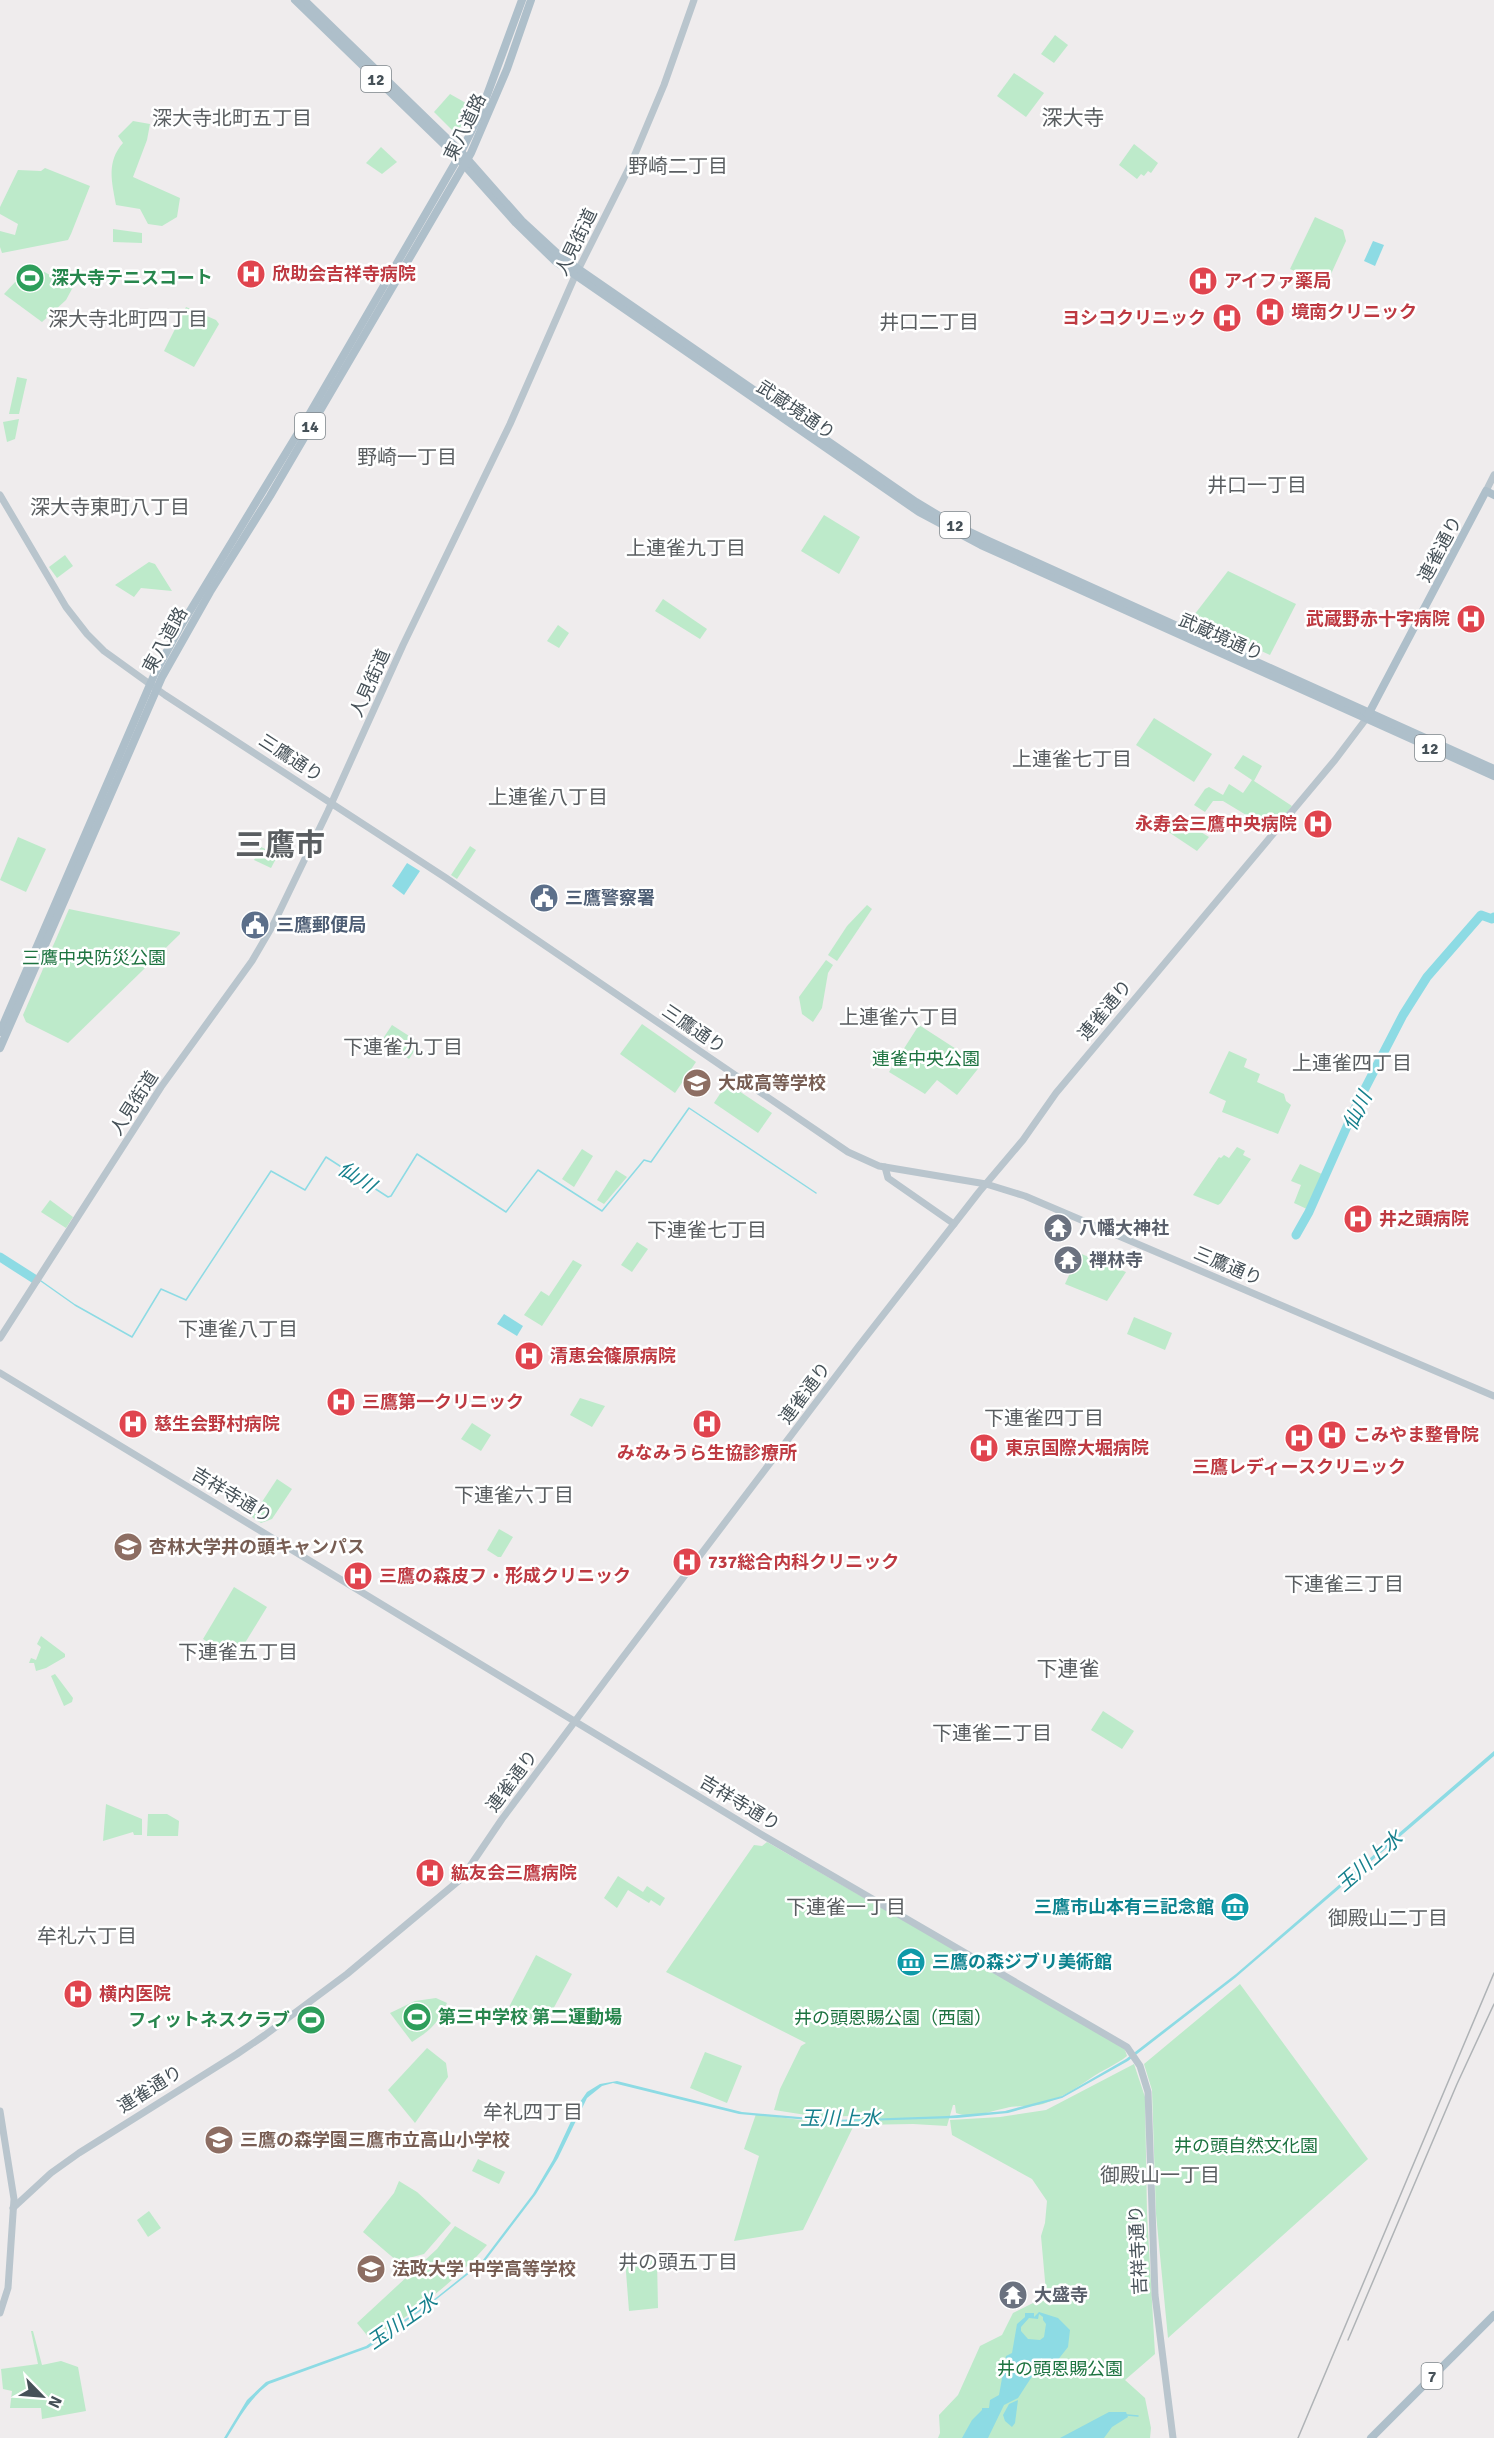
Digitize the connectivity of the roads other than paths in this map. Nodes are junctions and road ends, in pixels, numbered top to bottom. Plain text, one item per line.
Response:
1 (295, 0) edge
2 (304, 0) edge
3 (694, 0) edge
4 (526, 1) edge
5 (354, 48) junction
6 (357, 60) junction
7 (463, 159) junction
8 (577, 273) junction
9 (787, 414) junction
10 (795, 427) junction
11 (1494, 475) edge
12 (1486, 491) junction
13 (0, 495) edge
14 (1494, 495) edge
15 (154, 685) junction
16 (1367, 716) junction
17 (1494, 769) edge
18 (1494, 776) edge
19 (332, 803) junction
20 (100, 807) junction
21 (0, 1032) edge
22 (0, 1048) edge
23 (885, 1167) junction
24 (986, 1184) junction
25 (954, 1224) junction
26 (0, 1338) edge
27 (0, 1374) edge
28 (1494, 1396) edge
29 (575, 1721) junction
30 (0, 2111) edge
31 (13, 2208) junction
32 (0, 2313) edge
33 (1494, 2315) edge
34 (1173, 2438) edge
35 (1371, 2438) edge

1 - 6 main road, 武蔵境通り / 12
2 - 5 main road, 武蔵境通り / 12
3 - 8 main road, 人見街道
4 - 7 main road, 東八道路 / 14
5 - 6 main road
5 - 7 main road, 武蔵境通り / 12
6 - 7 main road, 武蔵境通り / 12
7 - 8 main road, 武蔵境通り / 12
7 - 15 main road, 東八道路 / 14
8 - 9 main road, 武蔵境通り / 12
8 - 10 main road, 武蔵境通り / 12
8 - 19 main road, 人見街道
9 - 10 main road
9 - 16 main road, 武蔵境通り / 12
10 - 16 main road, 武蔵境通り / 12
11 - 12 main road, 連雀通り
12 - 14 main road
12 - 16 main road, 連雀通り
13 - 15 main road, 三鷹通り
15 - 19 main road, 三鷹通り
15 - 20 main road, 東八道路 / 14
16 - 17 main road, 12
16 - 18 main road, 12
16 - 24 main road, 連雀通り
19 - 23 main road, 三鷹通り
19 - 26 main road, 人見街道
20 - 21 main road, 東八道路 / 14
20 - 22 main road, 東八道路 / 14
23 - 24 main road, 三鷹通り
23 - 25 main road
24 - 25 main road, 連雀通り
24 - 28 main road, 三鷹通り
25 - 29 main road, 連雀通り
27 - 29 main road, 吉祥寺通り
29 - 31 main road, 連雀通り
29 - 34 main road, 吉祥寺通り
30 - 31 main road
31 - 32 main road
33 - 35 main road, 7

